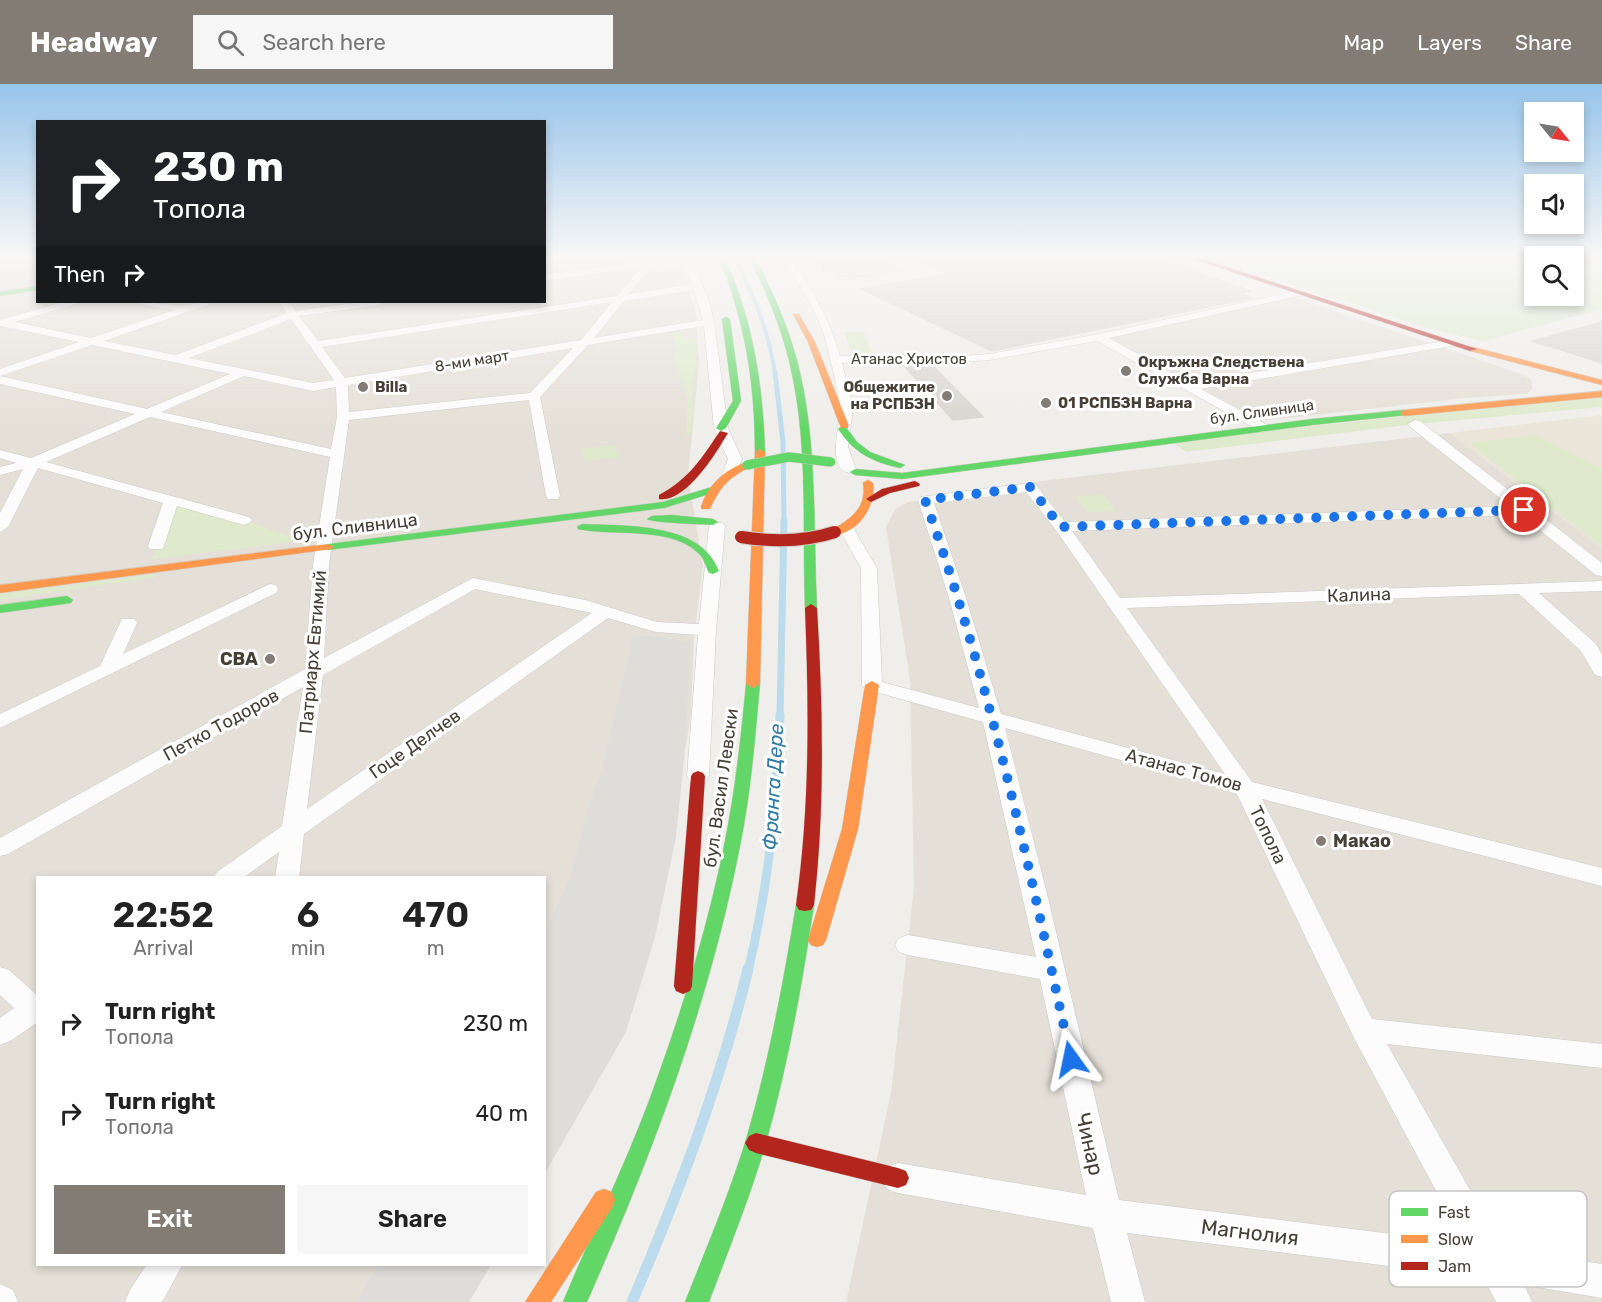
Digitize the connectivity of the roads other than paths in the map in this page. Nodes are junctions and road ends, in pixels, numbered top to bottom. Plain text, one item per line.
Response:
1 (29, 315) edge
2 (168, 315) edge
3 (291, 315) edge
4 (294, 315) edge
5 (488, 315) edge
6 (607, 315) edge
7 (707, 315) edge
8 (727, 315) edge
9 (743, 315) edge
10 (779, 315) edge
11 (795, 315) edge
12 (820, 315) edge
13 (1200, 315) edge
14 (1366, 315) edge
15 (709, 322) junction
16 (1, 323) edge
17 (1099, 337) junction
18 (91, 341) junction
19 (584, 343) junction
20 (1451, 343) junction
21 (315, 345) junction
22 (888, 346) dead end
23 (1481, 350) junction
24 (179, 358) junction
25 (836, 360) junction
26 (894, 361) junction
27 (1555, 370) junction
28 (244, 372) junction
29 (0, 373) edge
30 (1602, 377) edge
31 (0, 380) edge
32 (342, 383) junction
33 (1602, 383) edge
34 (1189, 387) junction
35 (1602, 394) edge
36 (534, 396) junction
37 (1582, 396) junction
38 (1602, 407) edge
39 (148, 412) junction
40 (343, 417) junction
41 (1415, 424) junction
42 (843, 427) junction
43 (1262, 428) junction
44 (722, 431) junction
45 (1326, 435) dead end
46 (1292, 439) dead end
47 (1172, 441) junction
48 (1186, 452) junction
49 (0, 454) edge
50 (338, 455) junction
51 (34, 462) junction
52 (997, 464) junction
53 (852, 470) junction
54 (0, 471) edge
55 (730, 473) junction
56 (712, 490) junction
57 (553, 496) dead end
58 (871, 499) junction
59 (172, 500) junction
60 (925, 500) joint
61 (1524, 510) junction
62 (244, 520) dead end
63 (581, 521) junction
64 (715, 524) junction
65 (0, 527) edge
66 (1061, 527) junction
67 (840, 530) junction
68 (466, 544) dead end
69 (156, 546) dead end
70 (322, 561) junction
71 (713, 571) junction
72 (1602, 572) edge
73 (1602, 586) edge
74 (0, 589) edge
75 (270, 589) dead end
76 (1524, 589) junction
77 (77, 598) dead end
78 (1115, 603) junction
79 (0, 609) edge
80 (606, 611) junction
81 (128, 623) dead end
82 (707, 630) junction
83 (107, 669) junction
84 (1602, 671) edge
85 (314, 673) junction
86 (872, 685) junction
87 (993, 717) junction
88 (0, 722) edge
89 (698, 776) joint
90 (1245, 787) junction
91 (292, 831) junction
92 (0, 848) edge
93 (228, 876) edge
94 (287, 876) edge
95 (1602, 877) edge
96 (908, 945) dead end
97 (1051, 970) junction
98 (0, 978) edge
99 (36, 1009) edge
100 (1364, 1030) junction
101 (0, 1033) edge
102 (1602, 1056) edge
103 (674, 1063) junction
104 (768, 1097) junction
105 (652, 1129) junction
106 (756, 1143) junction
107 (898, 1178) joint
108 (1453, 1191) edge
109 (734, 1206) junction
110 (1105, 1214) junction
111 (1389, 1250) edge
112 (166, 1266) edge
113 (1587, 1279) edge
114 (1602, 1281) edge
115 (1507, 1287) edge
116 (142, 1302) edge
117 (537, 1302) edge
118 (575, 1302) edge
119 (697, 1302) edge
120 (705, 1302) edge
121 (1128, 1302) edge
122 (1515, 1302) edge

1 - 16 street
2 - 18 street
3 - 24 street
4 - 21 street
5 - 21 street
6 - 19 street
7 - 15 street
8 - 44 main road
9 - 103 main road, бул. Васил Левски
10 - 104 main road
11 - 42 main road
12 - 25 street
13 - 17 street, Атанас Христов
14 - 20 main road
15 - 19 street, 8-ми март
15 - 44 street
16 - 18 street, 8-ми март
17 - 26 street, Атанас Христов
17 - 34 street
18 - 24 street, 8-ми март
18 - 29 street
19 - 32 street, 8-ми март
19 - 36 street
20 - 23 main road
20 - 34 street
21 - 32 street
22 - 26 street
23 - 27 main road
23 - 30 main road
24 - 28 street, 8-ми март
25 - 26 street, Атанас Христов
25 - 42 street
27 - 33 main road
27 - 37 main road
28 - 32 street, 8-ми март
28 - 39 street
31 - 39 street
32 - 40 street, Патриарх Евтимий
34 - 43 street
35 - 37 main road, бул. Сливница
36 - 40 street
36 - 57 street
37 - 43 main road, бул. Сливница
38 - 41 main road, бул. Сливница
39 - 50 street
39 - 51 street
40 - 50 street, Патриарх Евтимий
41 - 45 main road, бул. Сливница
41 - 61 street
42 - 52 main road
42 - 53 street
43 - 47 main road, бул. Сливница
44 - 55 street
44 - 63 main road
46 - 48 main road, бул. Сливница
47 - 48 main road
47 - 52 main road, бул. Сливница
48 - 58 main road, бул. Сливница
49 - 51 street
50 - 70 street, Патриарх Евтимий
51 - 54 street
51 - 59 street
51 - 65 street
52 - 53 main road, бул. Сливница
53 - 55 main road, бул. Сливница, bridge
53 - 58 main road
55 - 56 main road, бул. Сливница
56 - 63 main road, бул. Сливница
56 - 64 main road
58 - 67 main road
59 - 62 street
59 - 69 street
60 - 66 street, Топола
60 - 87 street, Чинар
61 - 66 street
61 - 72 street
63 - 64 main road, бул. Сливница
63 - 68 main road, бул. Сливница
63 - 70 main road, бул. Сливница
63 - 71 main road
64 - 67 main road, бул. Сливница, bridge
64 - 71 street
66 - 78 street, Топола
67 - 86 street
70 - 74 main road, бул. Сливница
70 - 85 street, Патриарх Евтимий
71 - 82 street
73 - 76 street, Калина
75 - 83 street
76 - 78 street, Калина
76 - 84 street
77 - 79 main road
78 - 90 street, Топола
80 - 82 street
80 - 85 street, Петко Тодоров
80 - 91 street, Гоце Делчев
81 - 83 street
82 - 89 street
83 - 88 street
85 - 91 street, Патриарх Евтимий
85 - 92 street, Петко Тодоров
86 - 87 street, Атанас Томов
86 - 104 main road
87 - 90 street, Атанас Томов
87 - 97 street, Чинар
89 - 103 main road
90 - 95 street, Атанас Томов
90 - 100 street, Топола
91 - 93 street, Гоце Делчев
91 - 94 street, Патриарх Евтимий
96 - 97 street
97 - 110 street, Чинар
98 - 99 street
99 - 101 street
100 - 102 street
100 - 108 street, Топола
103 - 105 main road, бул. Васил Левски
104 - 106 main road
105 - 117 main road
105 - 118 main road, бул. Васил Левски
106 - 107 main road
106 - 109 main road
107 - 110 street, Магнолия
109 - 119 main road
109 - 120 main road
110 - 111 street, Магнолия
110 - 121 street, Чинар
112 - 116 street
113 - 114 street, Магнолия
115 - 122 street, Топола

